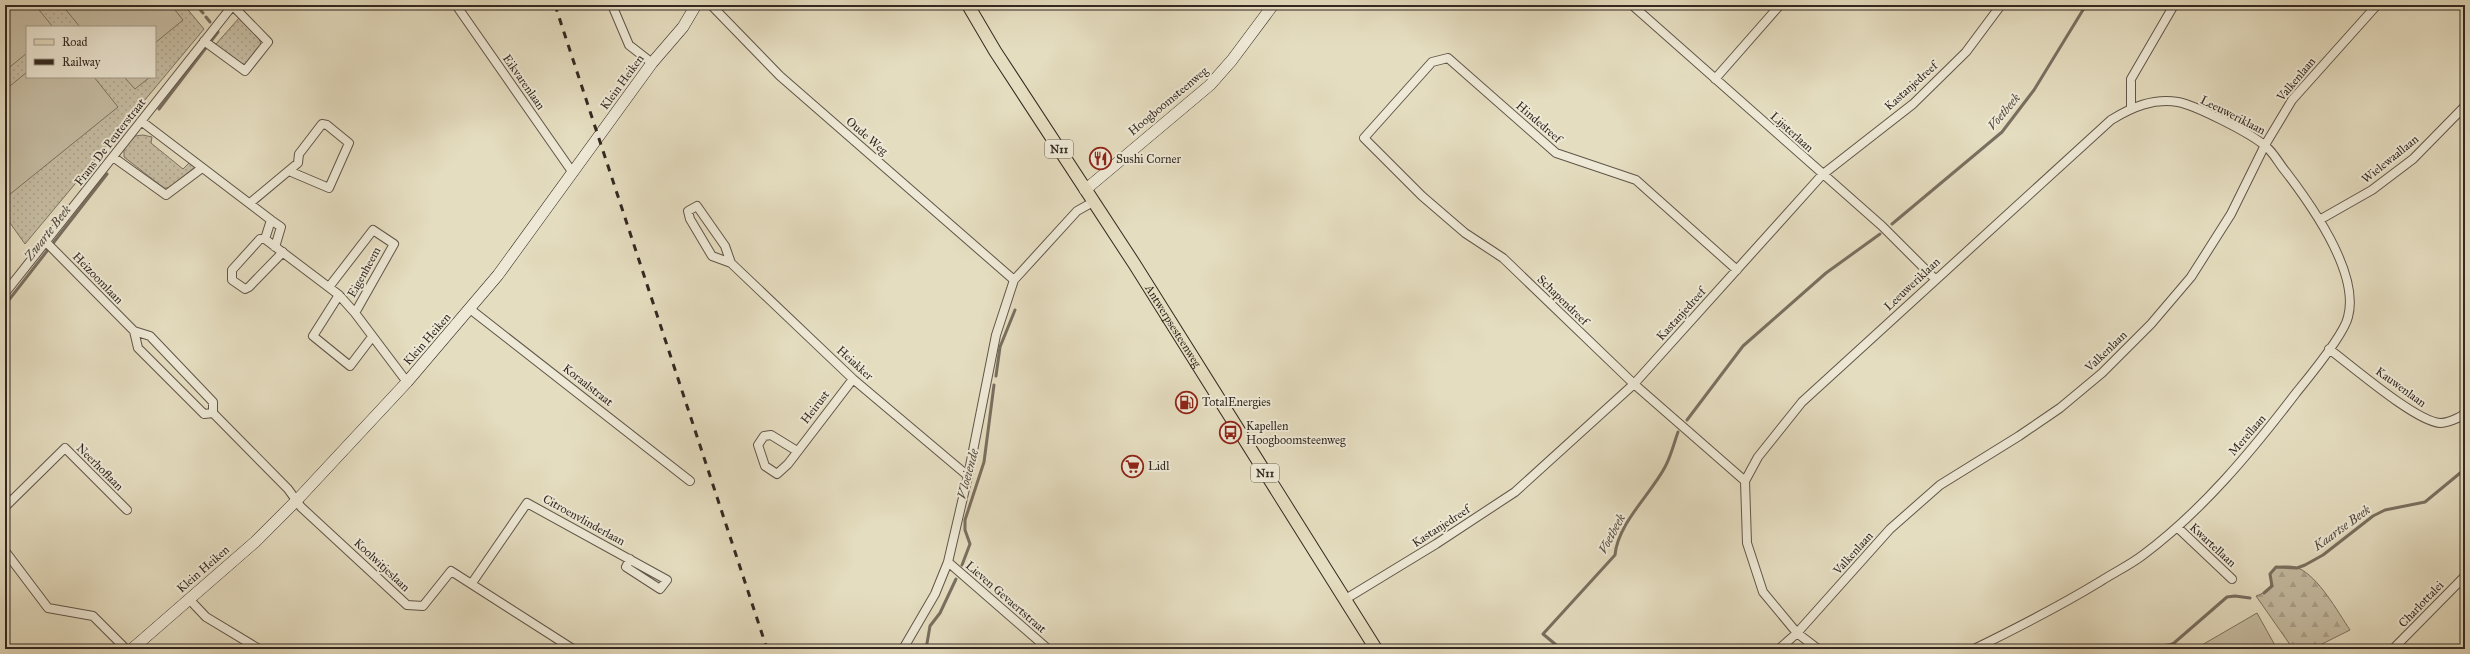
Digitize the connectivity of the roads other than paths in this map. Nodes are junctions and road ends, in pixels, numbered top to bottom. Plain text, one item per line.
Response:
1 (233, 5) edge
2 (456, 5) edge
3 (612, 5) edge
4 (696, 5) edge
5 (711, 5) edge
6 (968, 5) edge
7 (1273, 5) edge
8 (1632, 5) edge
9 (1780, 5) edge
10 (2001, 5) edge
11 (2174, 5) edge
12 (2377, 5) edge
13 (204, 41) junction
14 (652, 63) junction
15 (1715, 79) junction
16 (2465, 106) edge
17 (2131, 108) junction
18 (141, 121) junction
19 (1364, 138) joint
20 (2265, 145) junction
21 (113, 157) junction
22 (202, 168) junction
23 (289, 171) junction
24 (573, 173) junction
25 (1822, 175) junction
26 (1085, 190) junction
27 (1093, 202) junction
28 (250, 203) junction
29 (271, 220) junction
30 (2321, 220) junction
31 (265, 239) junction
32 (46, 242) junction
33 (276, 247) junction
34 (283, 252) junction
35 (731, 263) junction
36 (1737, 270) junction
37 (1935, 279) junction
38 (1014, 280) junction
39 (329, 287) junction
40 (5, 293) edge
41 (339, 295) junction
42 (470, 309) junction
43 (355, 313) junction
44 (134, 331) junction
45 (372, 337) junction
46 (2329, 349) junction
47 (853, 379) junction
48 (407, 382) junction
49 (1634, 384) junction
50 (212, 413) junction
51 (2465, 413) edge
52 (797, 451) junction
53 (968, 476) junction
54 (690, 481) dead end
55 (1745, 481) junction
56 (297, 500) junction
57 (5, 507) edge
58 (127, 510) dead end
59 (2177, 527) junction
60 (5, 551) edge
61 (630, 559) junction
62 (948, 562) junction
63 (2465, 576) edge
64 (2232, 579) dead end
65 (472, 583) junction
66 (189, 599) junction
67 (1344, 600) junction
68 (1797, 634) junction
69 (126, 649) edge
70 (132, 649) edge
71 (259, 649) edge
72 (573, 649) edge
73 (903, 649) edge
74 (1048, 649) edge
75 (1376, 649) edge
76 (1779, 649) edge
77 (1818, 649) edge
78 (1974, 649) edge
79 (2393, 649) edge

1 - 13 street, Frans De Peuterstraat
1 - 13 street
2 - 24 street, Eikvarenlaan
3 - 14 street
4 - 14 street, Klein Heiken
5 - 38 street, Oude Weg
6 - 26 main road, Antwerpsesteenweg / N11
7 - 26 street, Hoogboomsteenweg
8 - 15 street, Lijsterlaan
9 - 15 street
10 - 25 street, Kastanjedreef
11 - 17 street
12 - 20 street, Valkenlaan
13 - 18 street, Frans De Peuterstraat
14 - 24 street, Klein Heiken
15 - 25 street, Lijsterlaan
16 - 30 street, Wielewaallaan
17 - 20 street, Leeuweriklaan
17 - 37 street, Leeuweriklaan
18 - 21 street, Frans De Peuterstraat
18 - 22 street
19 - 36 street, Hindedreef
19 - 49 street, Schapendreef
20 - 30 street, Merellaan
20 - 68 street, Valkenlaan
21 - 22 street
21 - 32 street, Frans De Peuterstraat
22 - 28 street
23 - 23 street
23 - 28 street
24 - 42 street, Klein Heiken
25 - 36 street, Kastanjedreef
25 - 37 street, Lijsterlaan
26 - 27 main road, Antwerpsesteenweg / N11
27 - 38 street
27 - 67 main road, Antwerpsesteenweg / N11
28 - 29 street
29 - 31 street
29 - 33 street
30 - 46 street, Merellaan
31 - 33 street, Eigenheem
31 - 34 street
32 - 40 street, Frans De Peuterstraat
32 - 44 street, Heizoomlaan
33 - 34 street, Eigenheem
34 - 39 street, Eigenheem
35 - 35 street, Heiakker
35 - 47 street, Heiakker
36 - 49 street, Kastanjedreef
37 - 55 street, Leeuweriklaan
38 - 53 street
39 - 41 street, Eigenheem
39 - 43 street, Eigenheem
41 - 43 street, Eigenheem
41 - 45 street, Eigenheem
42 - 48 street, Klein Heiken
42 - 54 street, Koraalstraat
43 - 45 street, Eigenheem
44 - 50 street, Heizoomlaan
44 - 50 street, Heizoomlaan
45 - 48 street, Eigenheem
46 - 51 street, Kauwenlaan
46 - 59 street, Merellaan
47 - 52 street, Heirust
47 - 53 street, Heiakker
48 - 56 street, Klein Heiken
49 - 55 street, Schapendreef
49 - 67 street, Kastanjedreef
50 - 56 street, Heizoomlaan
52 - 52 street, Heirust
53 - 62 street
55 - 68 street
56 - 65 street, Koolwitjeslaan
56 - 66 street, Klein Heiken
57 - 58 street, Neerhoflaan
59 - 64 street, Kwartellaan
59 - 78 street, Merellaan
60 - 69 street
61 - 61 street
61 - 65 street, Citroenvlinderlaan
62 - 73 street
62 - 74 street, Lieven Gevaertstraat
63 - 79 street, Charlottalei
65 - 72 street, Koolwitjeslaan
66 - 70 street, Klein Heiken
66 - 71 street
67 - 75 main road, Antwerpsesteenweg / N11
68 - 76 street, Valkenlaan
68 - 77 street

